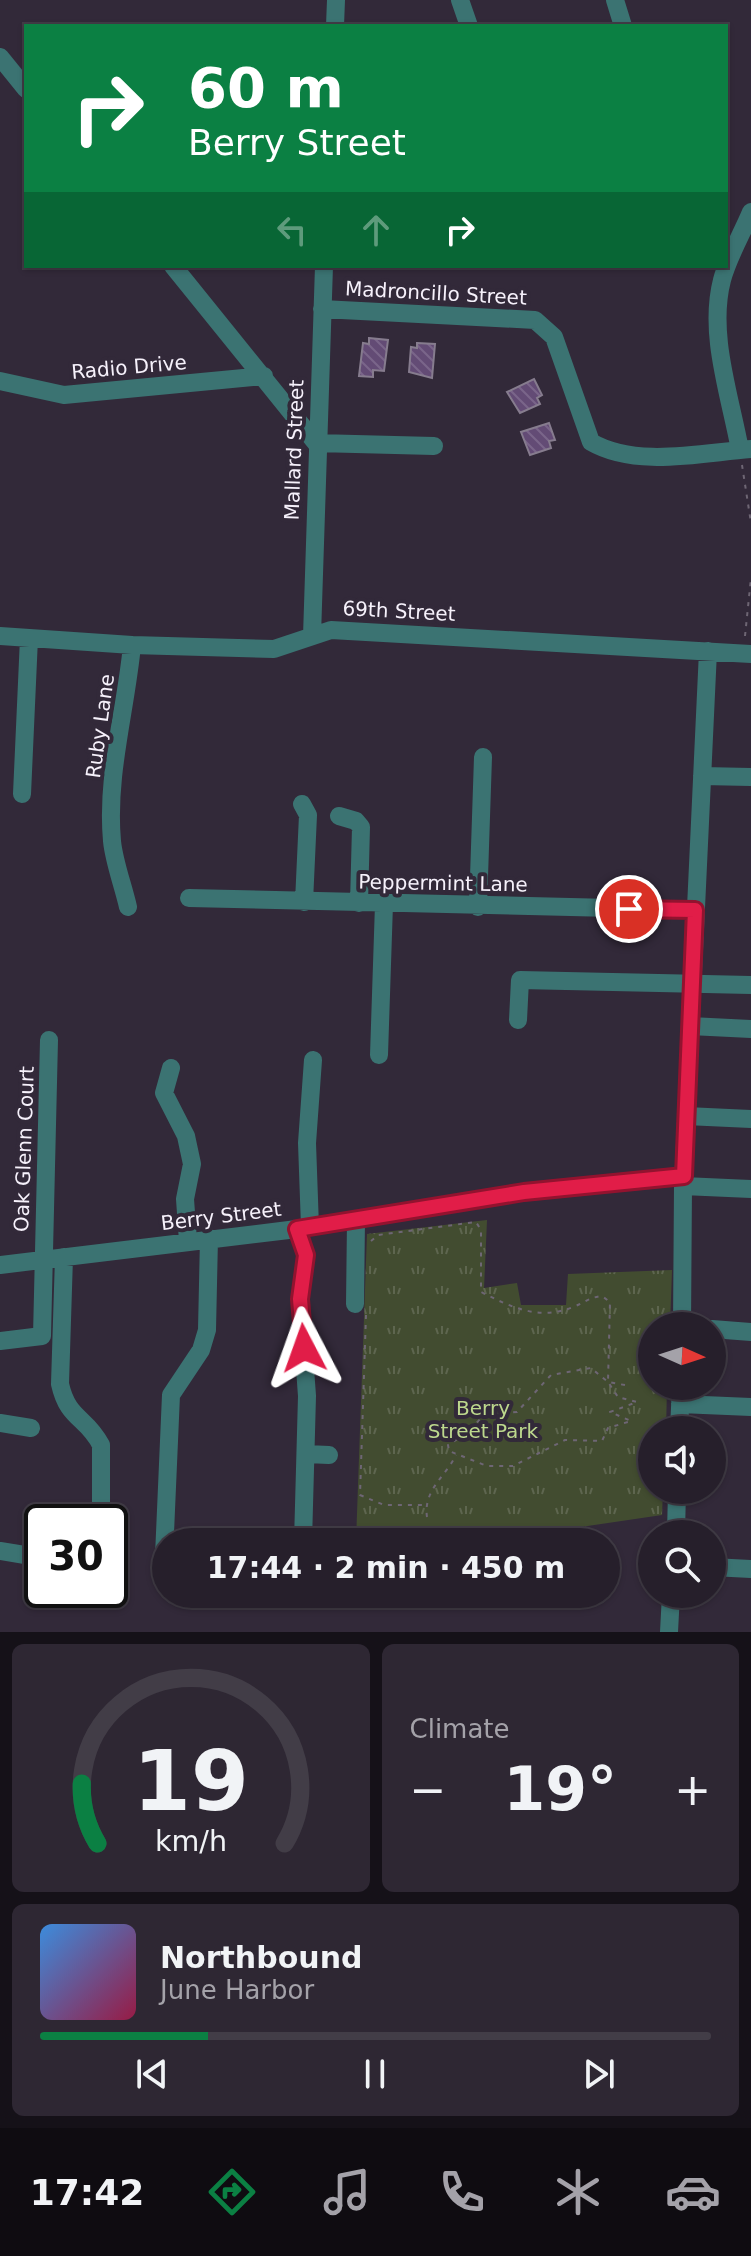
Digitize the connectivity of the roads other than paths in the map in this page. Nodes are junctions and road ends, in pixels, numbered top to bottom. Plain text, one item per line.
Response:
1 (460, 0) edge
2 (615, 0) edge
3 (333, 2) edge
4 (335, 24) edge
5 (468, 24) edge
6 (622, 24) edge
7 (0, 57) edge
8 (24, 87) edge
9 (751, 212) edge
10 (728, 265) edge
11 (175, 268) edge
12 (324, 268) edge
13 (727, 268) edge
14 (322, 309) junction
15 (264, 376) junction
16 (0, 381) edge
17 (316, 443) junction
18 (434, 446) dead end
19 (746, 449) edge
20 (0, 636) edge
21 (312, 636) junction
22 (29, 638) junction
23 (132, 645) junction
24 (708, 651) junction
25 (747, 653) edge
26 (483, 757) dead end
27 (702, 776) junction
28 (751, 777) edge
29 (22, 794) dead end
30 (302, 804) dead end
31 (339, 816) dead end
32 (189, 898) dead end
33 (304, 902) junction
34 (359, 903) junction
35 (384, 904) junction
36 (128, 907) dead end
37 (478, 907) junction
38 (695, 910) junction
39 (692, 981) junction
40 (751, 985) edge
41 (518, 1020) dead end
42 (690, 1026) junction
43 (751, 1029) edge
44 (49, 1040) dead end
45 (379, 1055) dead end
46 (313, 1060) dead end
47 (171, 1068) dead end
48 (686, 1116) junction
49 (751, 1119) edge
50 (683, 1181) junction
51 (751, 1189) edge
52 (356, 1220) junction
53 (304, 1228) junction
54 (209, 1238) junction
55 (188, 1241) junction
56 (64, 1257) junction
57 (44, 1259) junction
58 (0, 1265) edge
59 (361, 1306) road end
60 (682, 1312) edge
61 (726, 1330) edge
62 (751, 1332) edge
63 (0, 1341) edge
64 (710, 1400) edge
65 (751, 1407) edge
66 (0, 1423) edge
67 (31, 1428) dead end
68 (306, 1454) junction
69 (329, 1455) dead end
70 (101, 1504) edge
71 (165, 1528) edge
72 (303, 1528) edge
73 (0, 1551) edge
74 (24, 1555) edge
75 (726, 1568) edge
76 (751, 1569) edge
77 (670, 1608) edge
78 (669, 1632) edge

1 - 5 street
2 - 6 street
3 - 4 street
7 - 8 street
9 - 10 street
11 - 15 street
12 - 14 street, Mallard Street
13 - 19 street
14 - 17 street, Mallard Street
14 - 19 street, Madroncillo Street
15 - 16 street, Radio Drive
15 - 17 street
17 - 18 street
17 - 21 street, Mallard Street
20 - 22 street, 69th Street
21 - 23 street, 69th Street
21 - 24 street, 69th Street
22 - 23 street, 69th Street
22 - 29 street
23 - 36 street, Ruby Lane
24 - 25 street, 69th Street
24 - 27 street
26 - 37 street
27 - 28 street
27 - 38 street
30 - 33 street
31 - 34 street
32 - 33 street, Peppermint Lane
33 - 34 street, Peppermint Lane
34 - 35 street, Peppermint Lane
35 - 37 street, Peppermint Lane
35 - 45 street
37 - 38 street, Peppermint Lane
38 - 39 street
39 - 40 street
39 - 41 street
39 - 42 street
42 - 43 street
42 - 48 street
44 - 57 street, Oak Glenn Court
46 - 53 street
47 - 55 street
48 - 49 street
48 - 50 street
50 - 51 street, Berry Street
50 - 52 street, Berry Street
50 - 60 street
52 - 53 street, Berry Street
52 - 59 street
53 - 54 street, Berry Street
53 - 68 street
54 - 55 street, Berry Street
54 - 71 street
55 - 56 street, Berry Street
56 - 57 street, Berry Street
56 - 70 street
57 - 58 street, Berry Street
57 - 63 street, Oak Glenn Court
61 - 62 street
64 - 65 street
66 - 67 street
68 - 69 street
68 - 72 street
73 - 74 street
75 - 76 street
77 - 78 street

